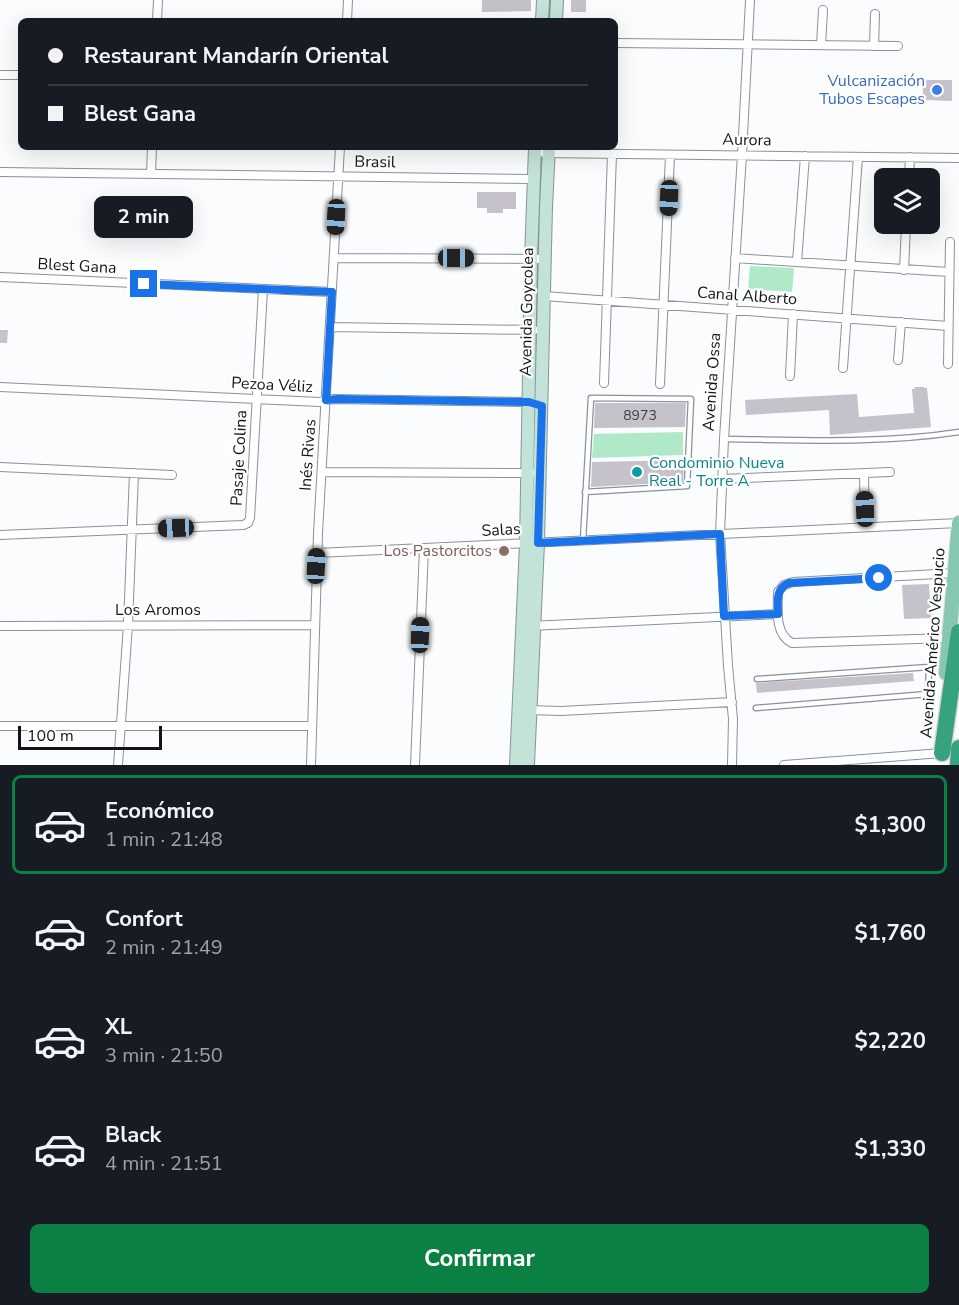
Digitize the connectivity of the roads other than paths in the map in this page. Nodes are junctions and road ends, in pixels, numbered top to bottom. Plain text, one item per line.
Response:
1 (158, 0) edge
2 (348, 0) edge
3 (543, 0) edge
4 (557, 0) edge
5 (750, 0) edge
6 (823, 10) dead end
7 (875, 14) dead end
8 (157, 18) edge
9 (347, 18) edge
10 (542, 18) edge
11 (556, 18) edge
12 (618, 43) edge
13 (747, 45) junction
14 (821, 45) junction
15 (874, 46) junction
16 (898, 46) dead end
17 (0, 75) edge
18 (18, 75) edge
19 (152, 150) edge
20 (340, 150) edge
21 (535, 150) edge
22 (549, 150) edge
23 (612, 154) junction
24 (670, 155) junction
25 (742, 155) junction
26 (805, 156) junction
27 (858, 157) junction
28 (910, 157) junction
29 (959, 158) edge
30 (909, 168) edge
31 (0, 172) edge
32 (151, 174) junction
33 (338, 176) junction
34 (534, 180) junction
35 (906, 234) edge
36 (950, 242) dead end
37 (334, 258) junction
38 (735, 258) junction
39 (531, 259) junction
40 (545, 260) junction
41 (797, 262) junction
42 (850, 266) junction
43 (904, 270) junction
44 (949, 272) junction
45 (0, 277) edge
46 (263, 289) junction
47 (332, 292) junction
48 (544, 296) junction
49 (607, 301) junction
50 (664, 305) junction
51 (732, 310) junction
52 (793, 314) junction
53 (846, 318) junction
54 (901, 322) junction
55 (948, 326) junction
56 (330, 327) junction
57 (530, 330) junction
58 (544, 330) junction
59 (898, 360) dead end
60 (948, 364) dead end
61 (843, 368) dead end
62 (790, 376) dead end
63 (604, 383) dead end
64 (660, 384) dead end
65 (0, 387) edge
66 (257, 399) junction
67 (326, 400) junction
68 (529, 402) junction
69 (542, 406) junction
70 (959, 432) edge
71 (724, 439) junction
72 (0, 466) edge
73 (322, 472) junction
74 (890, 472) dead end
75 (134, 473) junction
76 (527, 473) junction
77 (540, 473) junction
78 (864, 474) junction
79 (172, 475) dead end
80 (722, 479) junction
81 (585, 492) junction
82 (959, 523) edge
83 (865, 527) junction
84 (132, 530) junction
85 (720, 534) junction
86 (0, 535) edge
87 (583, 541) junction
88 (532, 543) junction
89 (424, 548) junction
90 (317, 553) junction
91 (955, 573) junction
92 (778, 614) junction
93 (724, 616) junction
94 (128, 625) junction
95 (315, 625) junction
96 (0, 626) edge
97 (529, 626) junction
98 (954, 635) edge
99 (947, 666) junction
100 (929, 667) junction
101 (757, 679) dead end
102 (732, 702) junction
103 (756, 708) dead end
104 (524, 710) junction
105 (0, 726) edge
106 (121, 726) junction
107 (312, 726) junction
108 (959, 748) edge
109 (941, 759) edge
110 (118, 765) edge
111 (311, 765) edge
112 (415, 765) edge
113 (516, 765) edge
114 (528, 765) edge
115 (732, 765) edge
116 (784, 765) edge
117 (958, 765) edge

1 - 8 street
2 - 9 street
3 - 10 street
4 - 11 street
5 - 13 street, Avenida Ossa
6 - 14 street
7 - 15 street
12 - 13 street
13 - 14 street
13 - 25 street, Avenida Ossa
14 - 15 street
15 - 16 street
17 - 18 street
19 - 32 street
20 - 33 street, Inés Rivas
21 - 22 street, Aurora
21 - 34 street, Avenida Goycolea
22 - 23 street, Aurora
22 - 40 street, Avenida Goycolea
23 - 24 street, Aurora
23 - 49 street
24 - 25 street, Aurora
24 - 50 street
25 - 26 street, Aurora
25 - 38 street, Avenida Ossa
26 - 27 street, Aurora
26 - 41 street
27 - 28 street, Aurora
27 - 42 street
28 - 29 street, Aurora
28 - 30 street
31 - 32 street, Brasil
32 - 33 street, Brasil
33 - 34 street, Brasil
33 - 37 street, Inés Rivas
34 - 39 street, Avenida Goycolea
35 - 43 street
36 - 44 street
37 - 39 street
37 - 47 street, Inés Rivas
38 - 41 street
38 - 51 street, Avenida Ossa
39 - 40 street
39 - 57 street, Avenida Goycolea
40 - 48 street, Avenida Goycolea
41 - 42 street
42 - 43 street
42 - 53 street
43 - 44 street
44 - 55 street
45 - 46 street, Blest Gana
46 - 47 street, Blest Gana
46 - 66 street, Pasaje Colina
47 - 56 street, Inés Rivas
48 - 49 street, Canal Alberto
48 - 58 street, Avenida Goycolea
49 - 50 street, Canal Alberto
49 - 63 street
50 - 51 street, Canal Alberto
50 - 64 street
51 - 52 street, Canal Alberto
51 - 71 street, Avenida Ossa
52 - 53 street, Canal Alberto
52 - 62 street
53 - 54 street, Canal Alberto
53 - 61 street
54 - 55 street, Canal Alberto
54 - 59 street
55 - 60 street
56 - 57 street
56 - 67 street, Inés Rivas
57 - 58 street
57 - 68 street, Avenida Goycolea
58 - 69 street, Avenida Goycolea
65 - 66 street, Pezoa Véliz
66 - 67 street, Pezoa Véliz
66 - 84 street, Pasaje Colina
67 - 68 street, Pezoa Véliz
67 - 73 street, Inés Rivas
68 - 69 street, Pezoa Véliz
68 - 76 street, Avenida Goycolea
69 - 77 street, Avenida Goycolea
70 - 71 lane
71 - 80 street, Avenida Ossa
72 - 75 street
73 - 76 street
73 - 90 street, Inés Rivas
74 - 78 street
75 - 79 street
75 - 84 street
76 - 77 street
76 - 88 street, Avenida Goycolea
77 - 88 street, Avenida Goycolea
78 - 80 street
78 - 83 street
80 - 85 street, Avenida Ossa
81 - 81 lane
81 - 87 lane
82 - 83 street, Salas
82 - 91 main road, Avenida Américo Vespucio
83 - 85 street, Salas
84 - 86 street, Pasaje Colina
84 - 94 street
85 - 87 street, Salas
85 - 93 street, Avenida Ossa
87 - 88 street, Salas
88 - 89 street, Salas
88 - 97 street, Avenida Goycolea
89 - 90 street, Salas
89 - 112 street
90 - 95 street, Inés Rivas
91 - 92 street
91 - 98 main road, Avenida Américo Vespucio
92 - 93 street
92 - 98 street
93 - 97 street
93 - 102 street, Avenida Ossa
94 - 95 street, Los Aromos
94 - 96 street, Los Aromos
94 - 106 street
95 - 107 street, Inés Rivas
97 - 104 street, Avenida Goycolea
98 - 99 main road, Avenida Américo Vespucio
98 - 109 highway
99 - 100 lane
99 - 109 main road, Avenida Américo Vespucio
100 - 101 lane
100 - 103 lane
102 - 104 street
102 - 115 street, Avenida Ossa
104 - 113 street, Avenida Goycolea
104 - 114 street, Avenida Goycolea
105 - 106 street
106 - 107 street
106 - 110 street
107 - 111 street, Inés Rivas
108 - 117 highway
109 - 116 street

